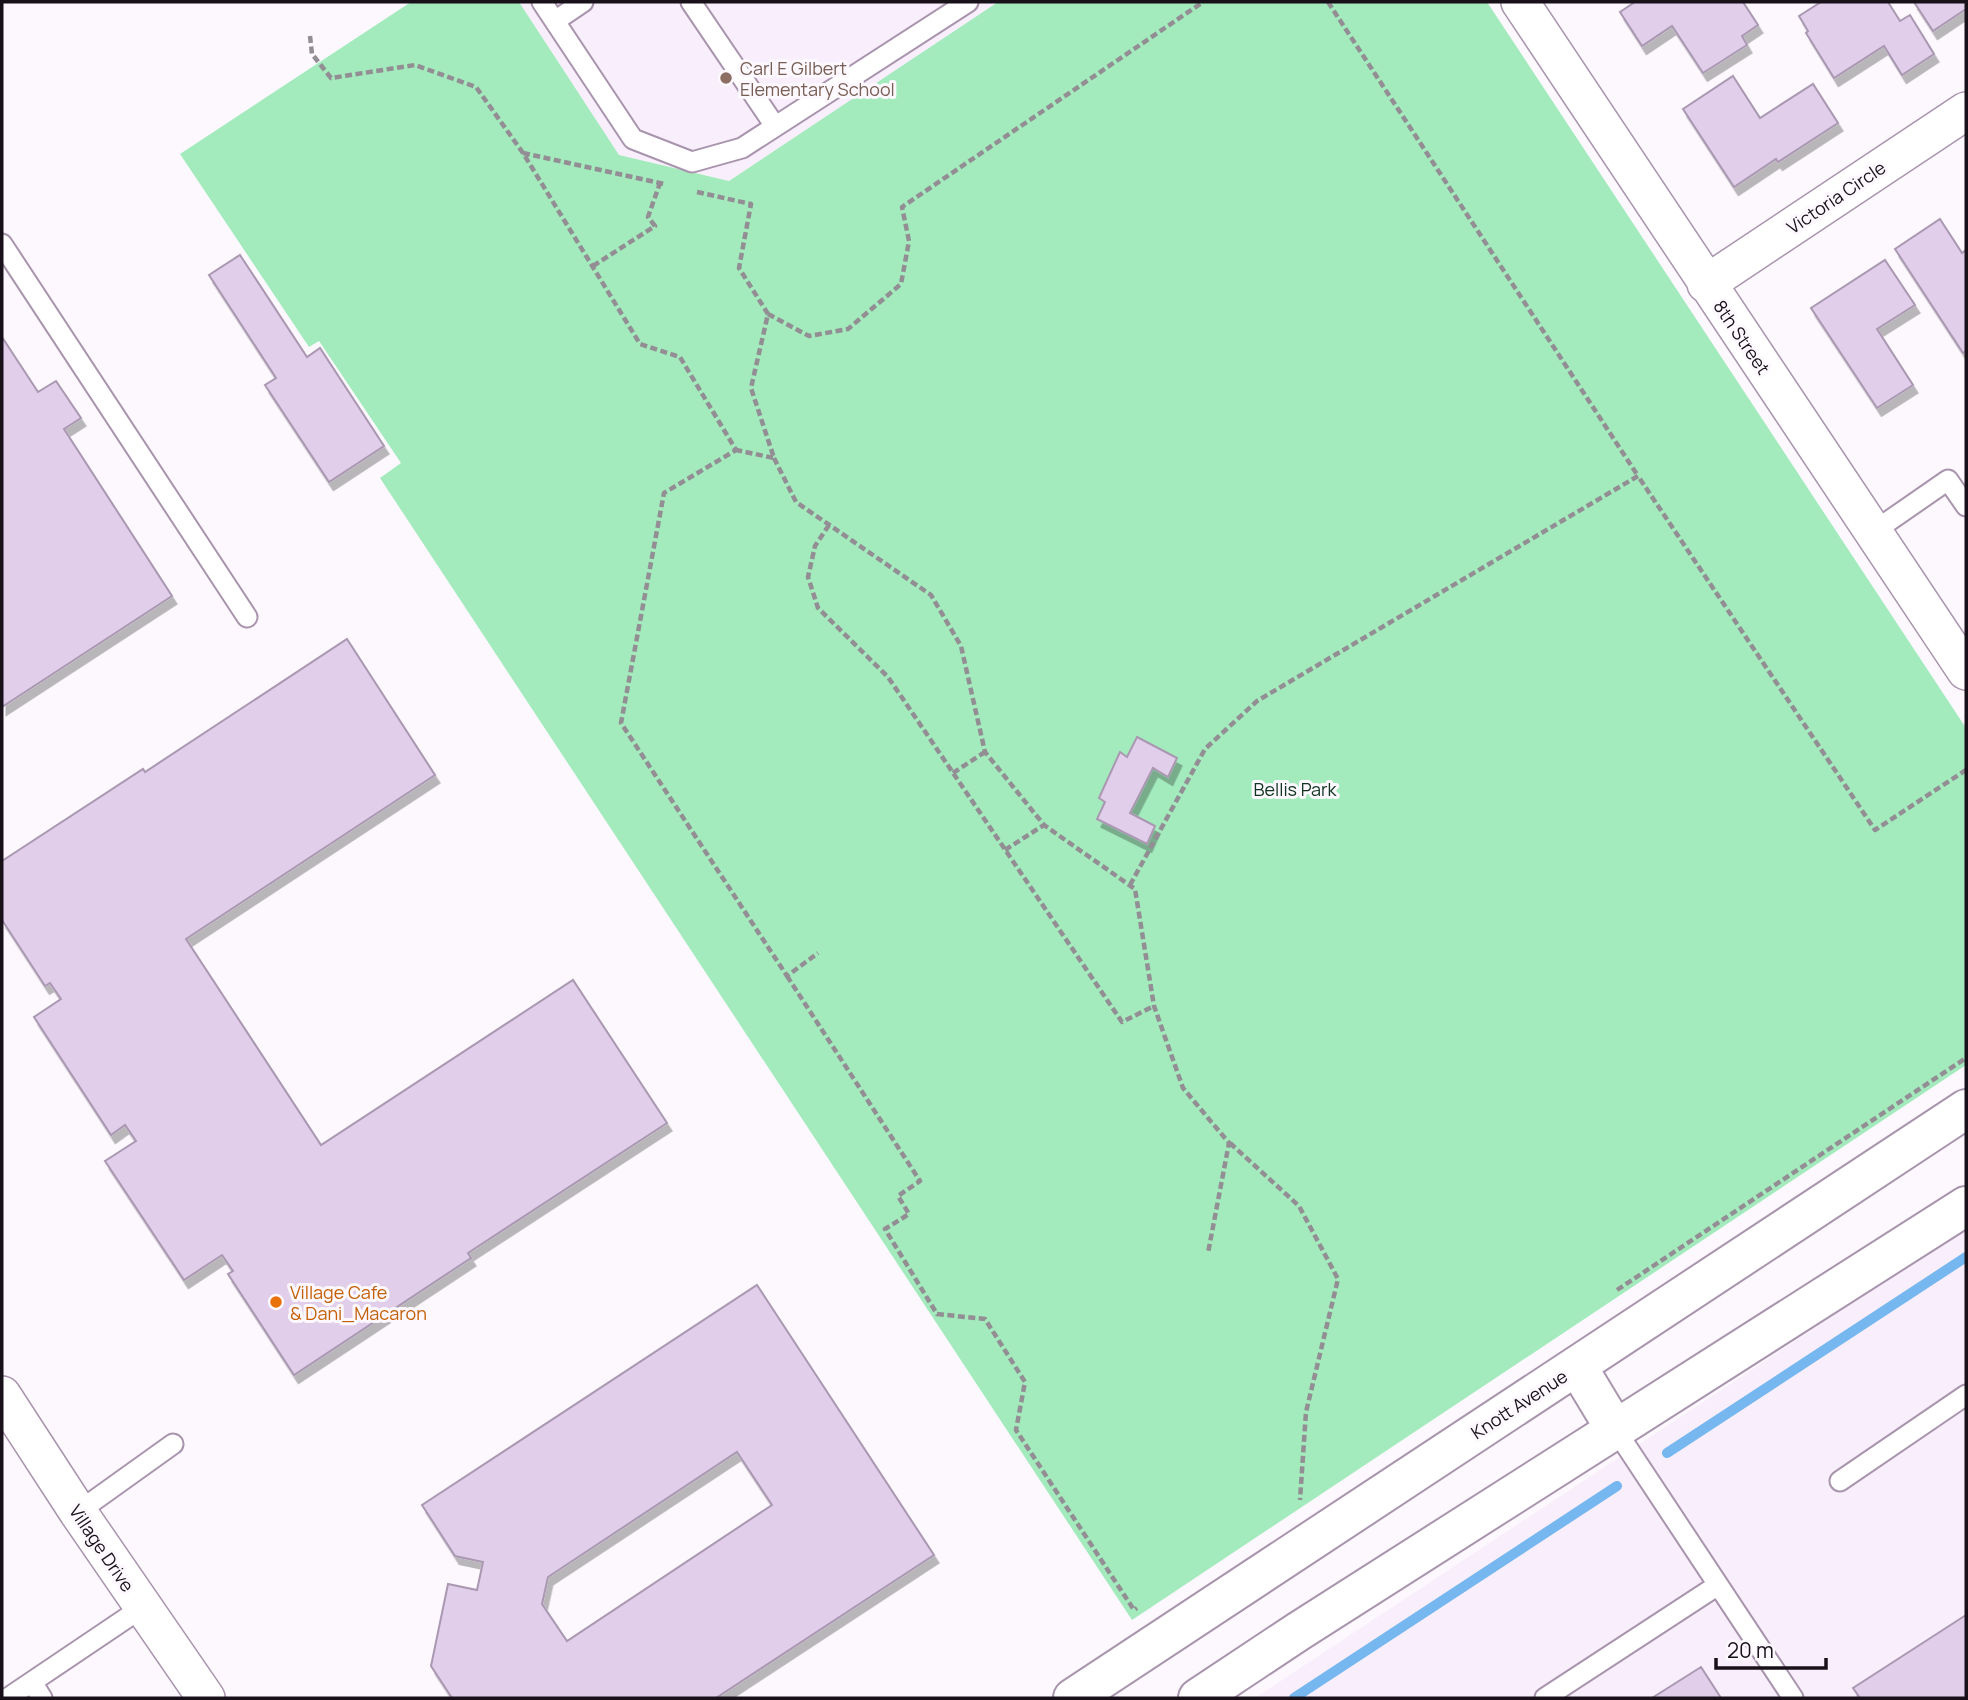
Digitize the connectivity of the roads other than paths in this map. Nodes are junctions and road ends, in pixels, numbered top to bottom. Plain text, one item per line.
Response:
1 (542, 2) edge
2 (583, 2) edge
3 (691, 2) edge
4 (968, 2) edge
5 (1520, 2) edge
6 (555, 21) junction
7 (1966, 111) edge
8 (775, 127) junction
9 (2, 244) edge
10 (1706, 284) junction
11 (1966, 506) edge
12 (1873, 532) junction
13 (247, 617) dead end
14 (1966, 671) edge
15 (1966, 1109) edge
16 (1966, 1206) edge
17 (1577, 1366) junction
18 (1966, 1395) edge
19 (8, 1419) edge
20 (1615, 1429) junction
21 (173, 1444) dead end
22 (1840, 1481) dead end
23 (78, 1512) junction
24 (1718, 1585) junction
25 (143, 1607) junction
26 (37, 1690) edge
27 (8, 1698) edge
28 (206, 1698) edge
29 (1073, 1698) edge
30 (1198, 1698) edge
31 (1545, 1698) edge
32 (1793, 1698) edge

1 - 6 lane
2 - 6 lane
3 - 8 lane
4 - 8 lane
5 - 10 street, 8th Street
6 - 8 lane
7 - 10 street, Victoria Circle
9 - 13 lane
10 - 12 street, 8th Street
11 - 12 lane
12 - 14 street, 8th Street
15 - 17 main road, Knott Avenue
16 - 20 main road
17 - 20 main road
17 - 29 main road, Knott Avenue
18 - 22 lane
19 - 23 street, Village Drive
20 - 24 lane
20 - 30 main road
21 - 23 lane
23 - 25 street, Village Drive
24 - 31 lane
24 - 32 lane
25 - 26 lane
25 - 28 street, Village Drive
26 - 27 lane

